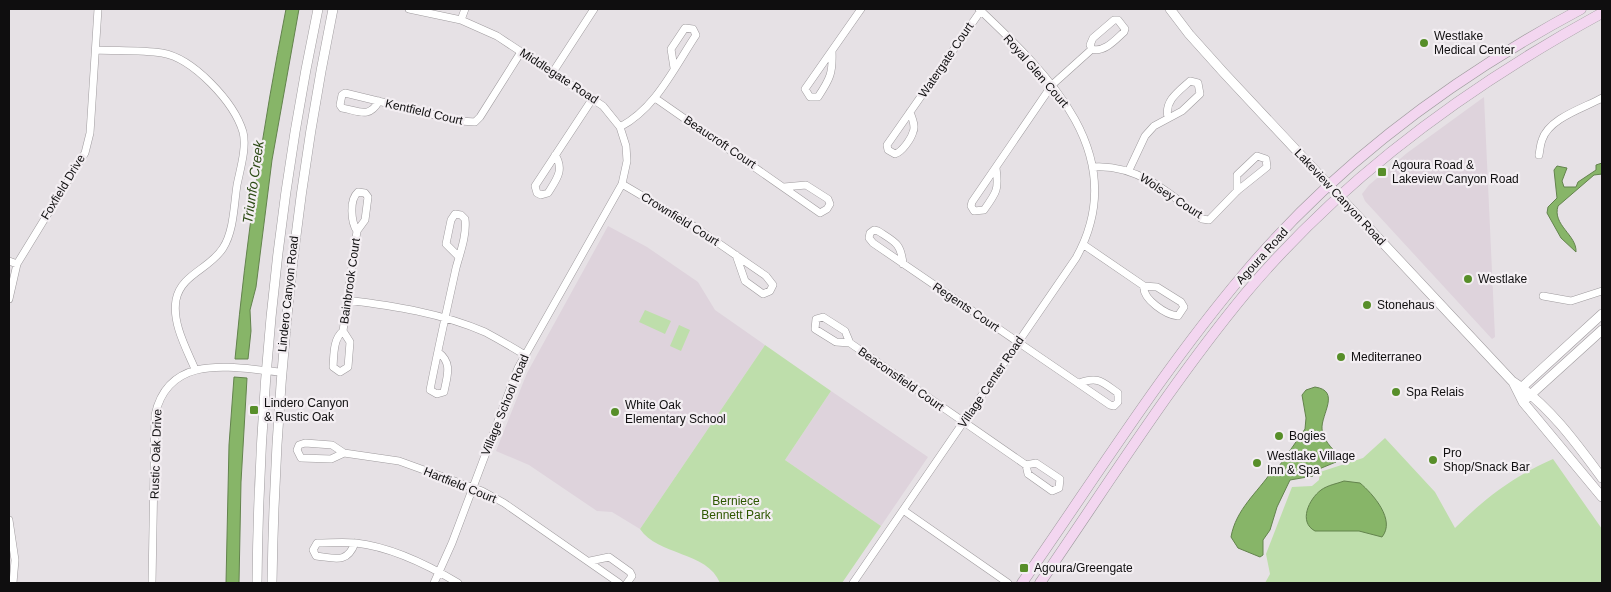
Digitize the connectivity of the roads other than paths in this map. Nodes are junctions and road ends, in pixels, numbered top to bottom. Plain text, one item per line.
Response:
1 (98, 9) edge
2 (318, 9) edge
3 (333, 9) edge
4 (409, 9) edge
5 (465, 9) edge
6 (594, 9) edge
7 (861, 9) edge
8 (980, 9) edge
9 (1170, 9) edge
10 (1581, 9) edge
11 (1602, 14) edge
12 (461, 20) junction
13 (1092, 49) junction
14 (97, 50) junction
15 (521, 52) junction
16 (832, 52) junction
17 (674, 68) junction
18 (553, 72) junction
19 (1052, 85) junction
20 (593, 98) junction
21 (655, 98) junction
22 (1602, 98) edge
23 (379, 101) junction
24 (910, 112) junction
25 (1168, 117) junction
26 (620, 127) junction
27 (555, 155) junction
28 (1540, 155) dead end
29 (1093, 167) junction
30 (996, 168) junction
31 (1129, 170) junction
32 (622, 184) junction
33 (1330, 186) junction
34 (784, 187) junction
35 (1238, 191) junction
36 (1339, 196) junction
37 (608, 207) joint
38 (357, 231) junction
39 (1084, 245) junction
40 (736, 256) junction
41 (458, 257) junction
42 (9, 261) edge
43 (17, 264) junction
44 (904, 264) junction
45 (1144, 286) junction
46 (1602, 291) edge
47 (1543, 296) dead end
48 (9, 300) edge
49 (347, 300) junction
50 (1602, 314) edge
51 (445, 318) junction
52 (1602, 330) edge
53 (344, 331) junction
54 (1018, 342) junction
55 (850, 343) junction
56 (438, 352) junction
57 (525, 355) junction
58 (195, 368) junction
59 (264, 370) junction
60 (280, 372) junction
61 (1079, 383) junction
62 (1520, 390) junction
63 (1532, 394) junction
64 (1523, 402) junction
65 (964, 422) junction
66 (344, 453) junction
67 (1026, 465) junction
68 (1602, 478) edge
69 (472, 488) junction
70 (1602, 497) edge
71 (903, 510) junction
72 (9, 520) edge
73 (355, 543) junction
74 (590, 561) junction
75 (439, 573) junction
76 (14, 583) edge
77 (152, 583) edge
78 (257, 583) edge
79 (272, 583) edge
80 (434, 583) edge
81 (458, 583) edge
82 (619, 583) edge
83 (627, 583) edge
84 (853, 583) edge
85 (1008, 583) edge
86 (1022, 583) edge
87 (1040, 583) edge

1 - 14 street, Foxfield Drive
2 - 59 street, Lindero Canyon Road
3 - 60 street, Lindero Canyon Road
4 - 12 street, Middlegate Road
5 - 12 street
6 - 18 street
7 - 16 street
8 - 19 street, Royal Glen Court
8 - 24 street, Watergate Court
9 - 33 street, Lakeview Canyon Road
10 - 33 main road, Agoura Road
11 - 36 main road, Agoura Road
12 - 15 street, Middlegate Road
13 - 13 street
13 - 19 street
14 - 43 street, Foxfield Drive
14 - 58 street
15 - 18 street, Middlegate Road
15 - 23 street, Kentfield Court
16 - 16 street
17 - 17 street
17 - 21 street
18 - 20 street, Middlegate Road
19 - 29 street, Royal Glen Court
19 - 30 street
20 - 26 street, Middlegate Road
20 - 27 street
21 - 26 street
21 - 34 street, Beaucroft Court
22 - 28 street
23 - 23 street, Kentfield Court
24 - 24 street, Watergate Court
25 - 25 street
25 - 31 street
26 - 32 street, Middlegate Road
27 - 27 street
29 - 31 street, Wolsey Court
29 - 39 street, Village Center Road
30 - 30 street
31 - 35 street, Wolsey Court
32 - 37 street, Middlegate Road
32 - 40 street, Crownfield Court
33 - 36 street, Lakeview Canyon Road
33 - 86 main road, Agoura Road
34 - 34 street, Beaucroft Court
35 - 35 street, Wolsey Court
36 - 62 street, Lakeview Canyon Road
36 - 87 main road, Agoura Road
37 - 57 street, Village School Road
38 - 38 street, Bainbrook Court
38 - 49 street, Bainbrook Court
39 - 45 street
39 - 54 street, Village Center Road
40 - 40 street, Crownfield Court
41 - 41 street
41 - 51 street
42 - 43 street
43 - 48 street, Foxfield Drive
44 - 44 street, Regents Court
44 - 54 street, Regents Court
45 - 45 street
46 - 47 street
49 - 51 street
49 - 53 street, Bainbrook Court
50 - 62 street
51 - 56 street
51 - 57 street
52 - 63 street
53 - 53 street, Bainbrook Court
54 - 61 street, Regents Court
54 - 65 street, Village Center Road
55 - 55 street, Beaconsfield Court
55 - 65 street, Beaconsfield Court
56 - 56 street
57 - 69 street, Village School Road
58 - 59 street
58 - 77 street, Rustic Oak Drive
59 - 60 street
59 - 78 street, Lindero Canyon Road
60 - 79 street, Lindero Canyon Road
61 - 61 street, Regents Court
62 - 63 street, Lakeview Canyon Road
62 - 64 street
63 - 64 street
63 - 68 street, Lakeview Canyon Road
64 - 70 street
65 - 67 street, Beaconsfield Court
65 - 71 street, Village Center Road
66 - 66 street, Hartfield Court
66 - 69 street, Hartfield Court
67 - 67 street, Beaconsfield Court
69 - 74 street, Hartfield Court
69 - 75 street, Village School Road
71 - 84 street, Village Center Road
71 - 85 street
72 - 76 street
73 - 73 street
73 - 75 street
74 - 82 street, Hartfield Court
74 - 83 street
75 - 80 street, Village School Road
75 - 81 street

